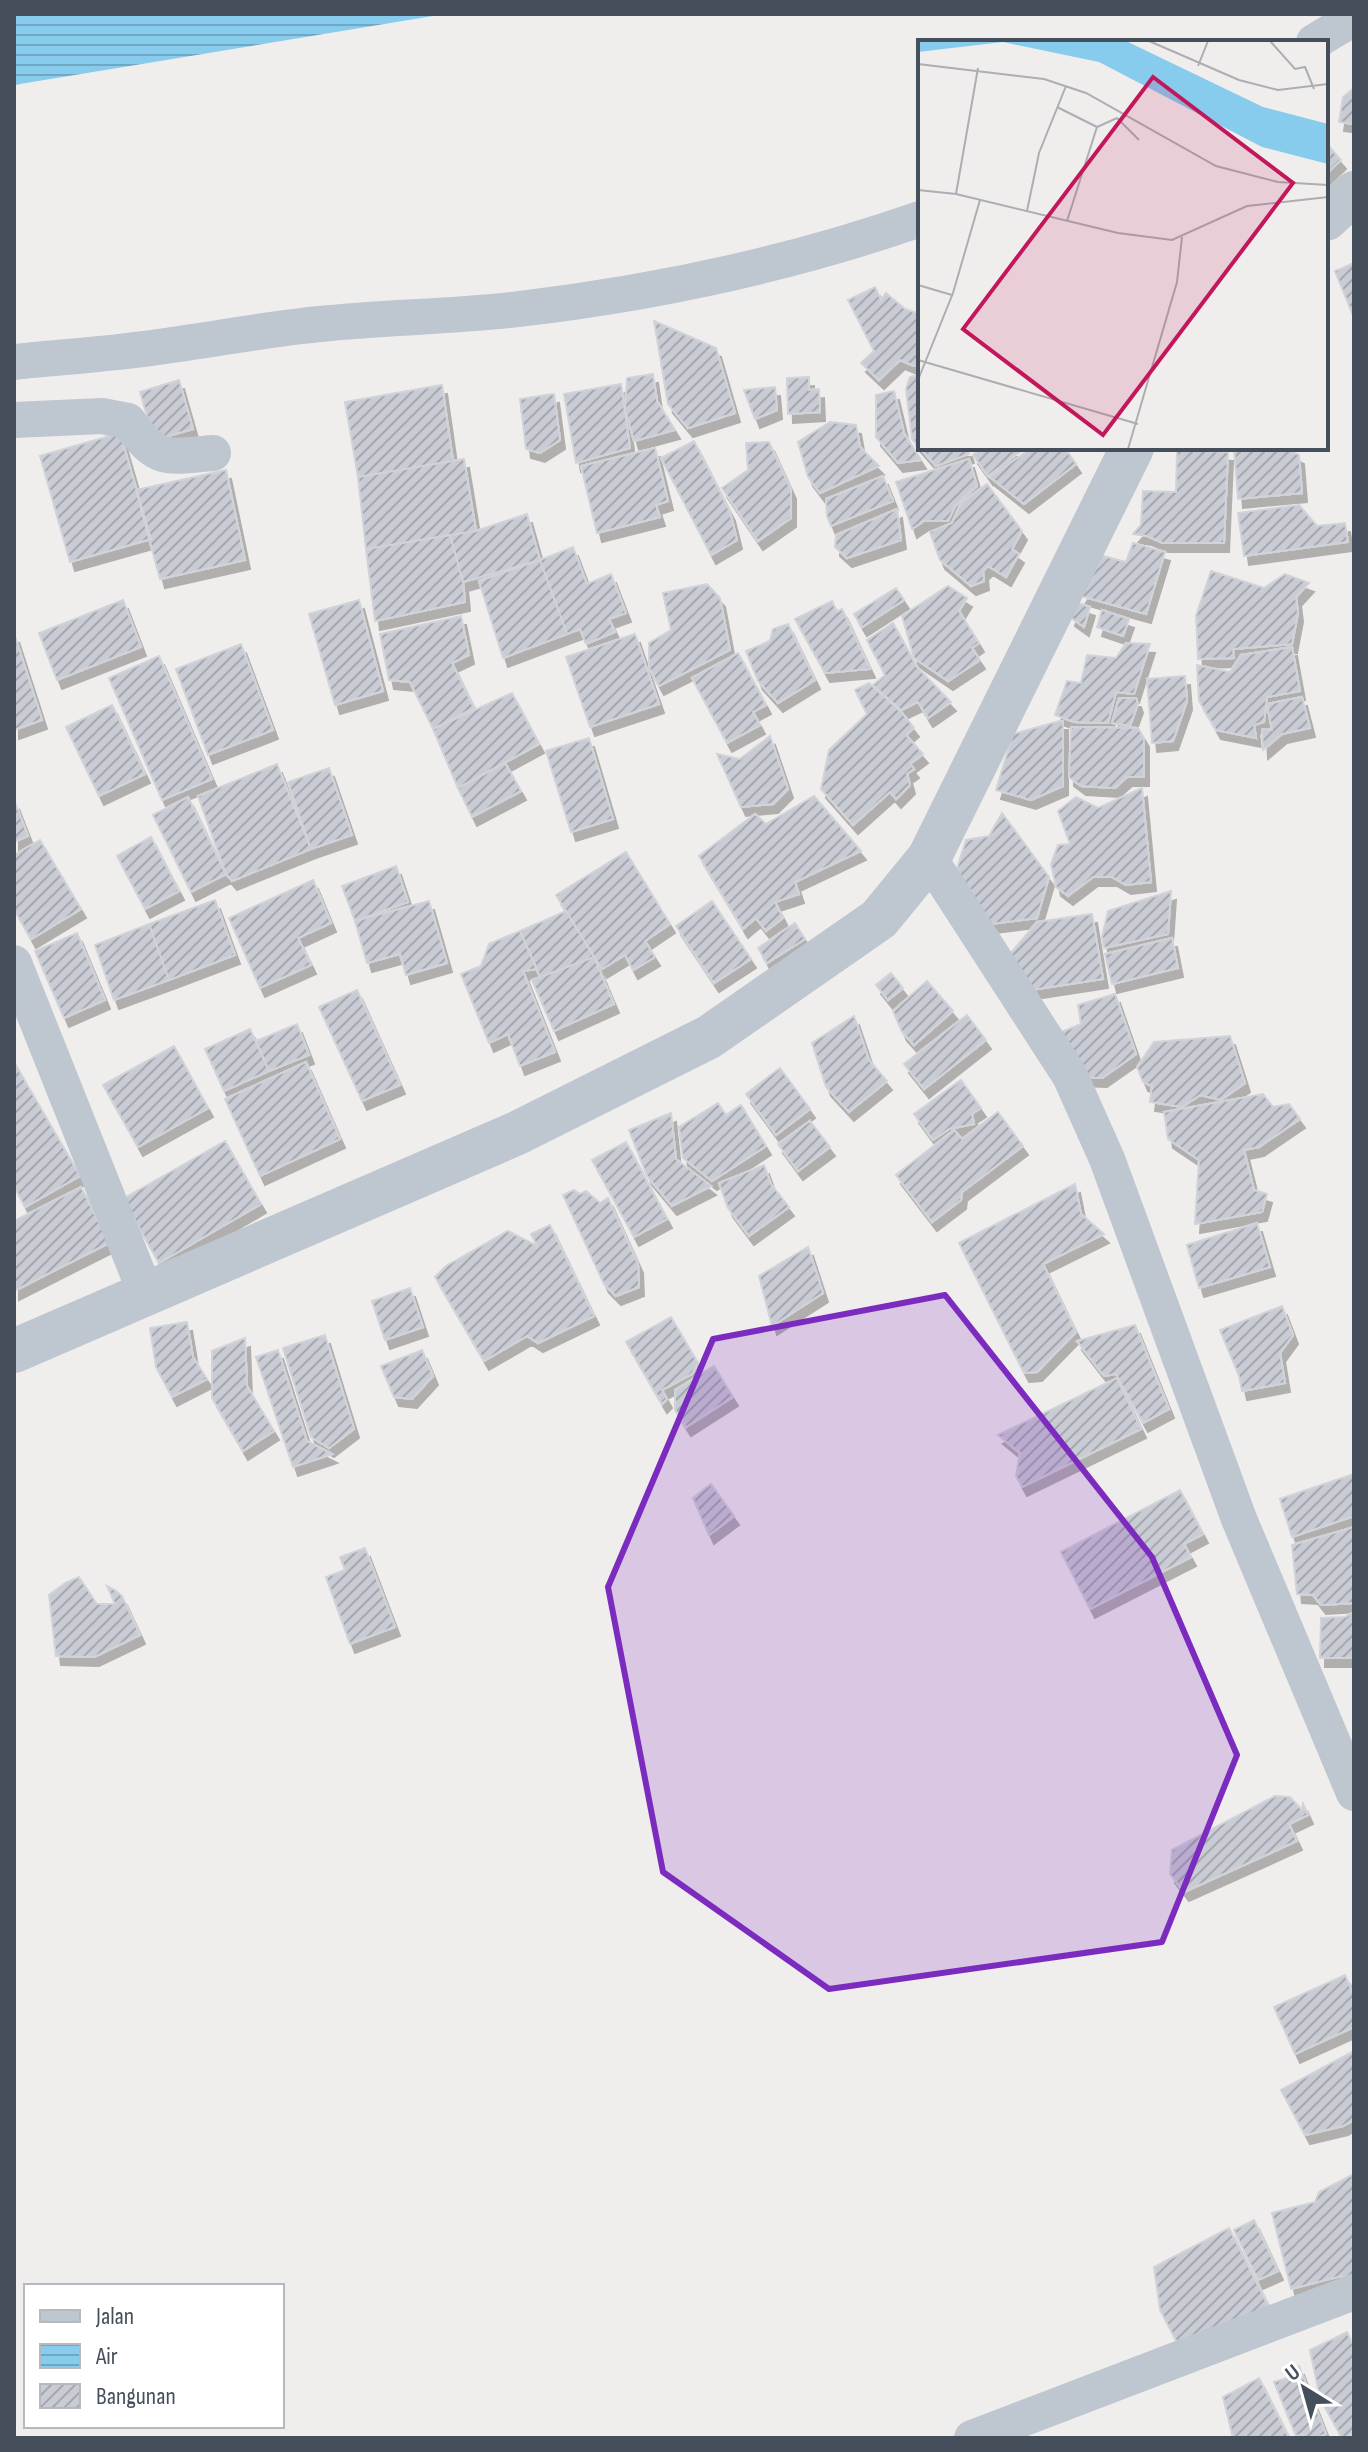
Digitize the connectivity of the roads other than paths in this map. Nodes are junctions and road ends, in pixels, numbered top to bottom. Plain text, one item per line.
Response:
1 (1354, 18) edge
2 (1317, 40) edge
3 (1354, 193) edge
4 (1328, 217) edge
5 (918, 220) edge
6 (14, 362) edge
7 (14, 420) edge
8 (1131, 450) edge
9 (213, 453) dead end
10 (929, 858) junction
11 (14, 963) edge
12 (146, 1294) junction
13 (14, 1351) edge
14 (1354, 1793) edge
15 (1354, 2292) edge
16 (972, 2438) edge

1 - 2 street
3 - 4 street
5 - 6 street
7 - 9 street
8 - 10 street
10 - 12 street
10 - 14 street
11 - 12 street
12 - 13 street
15 - 16 street

